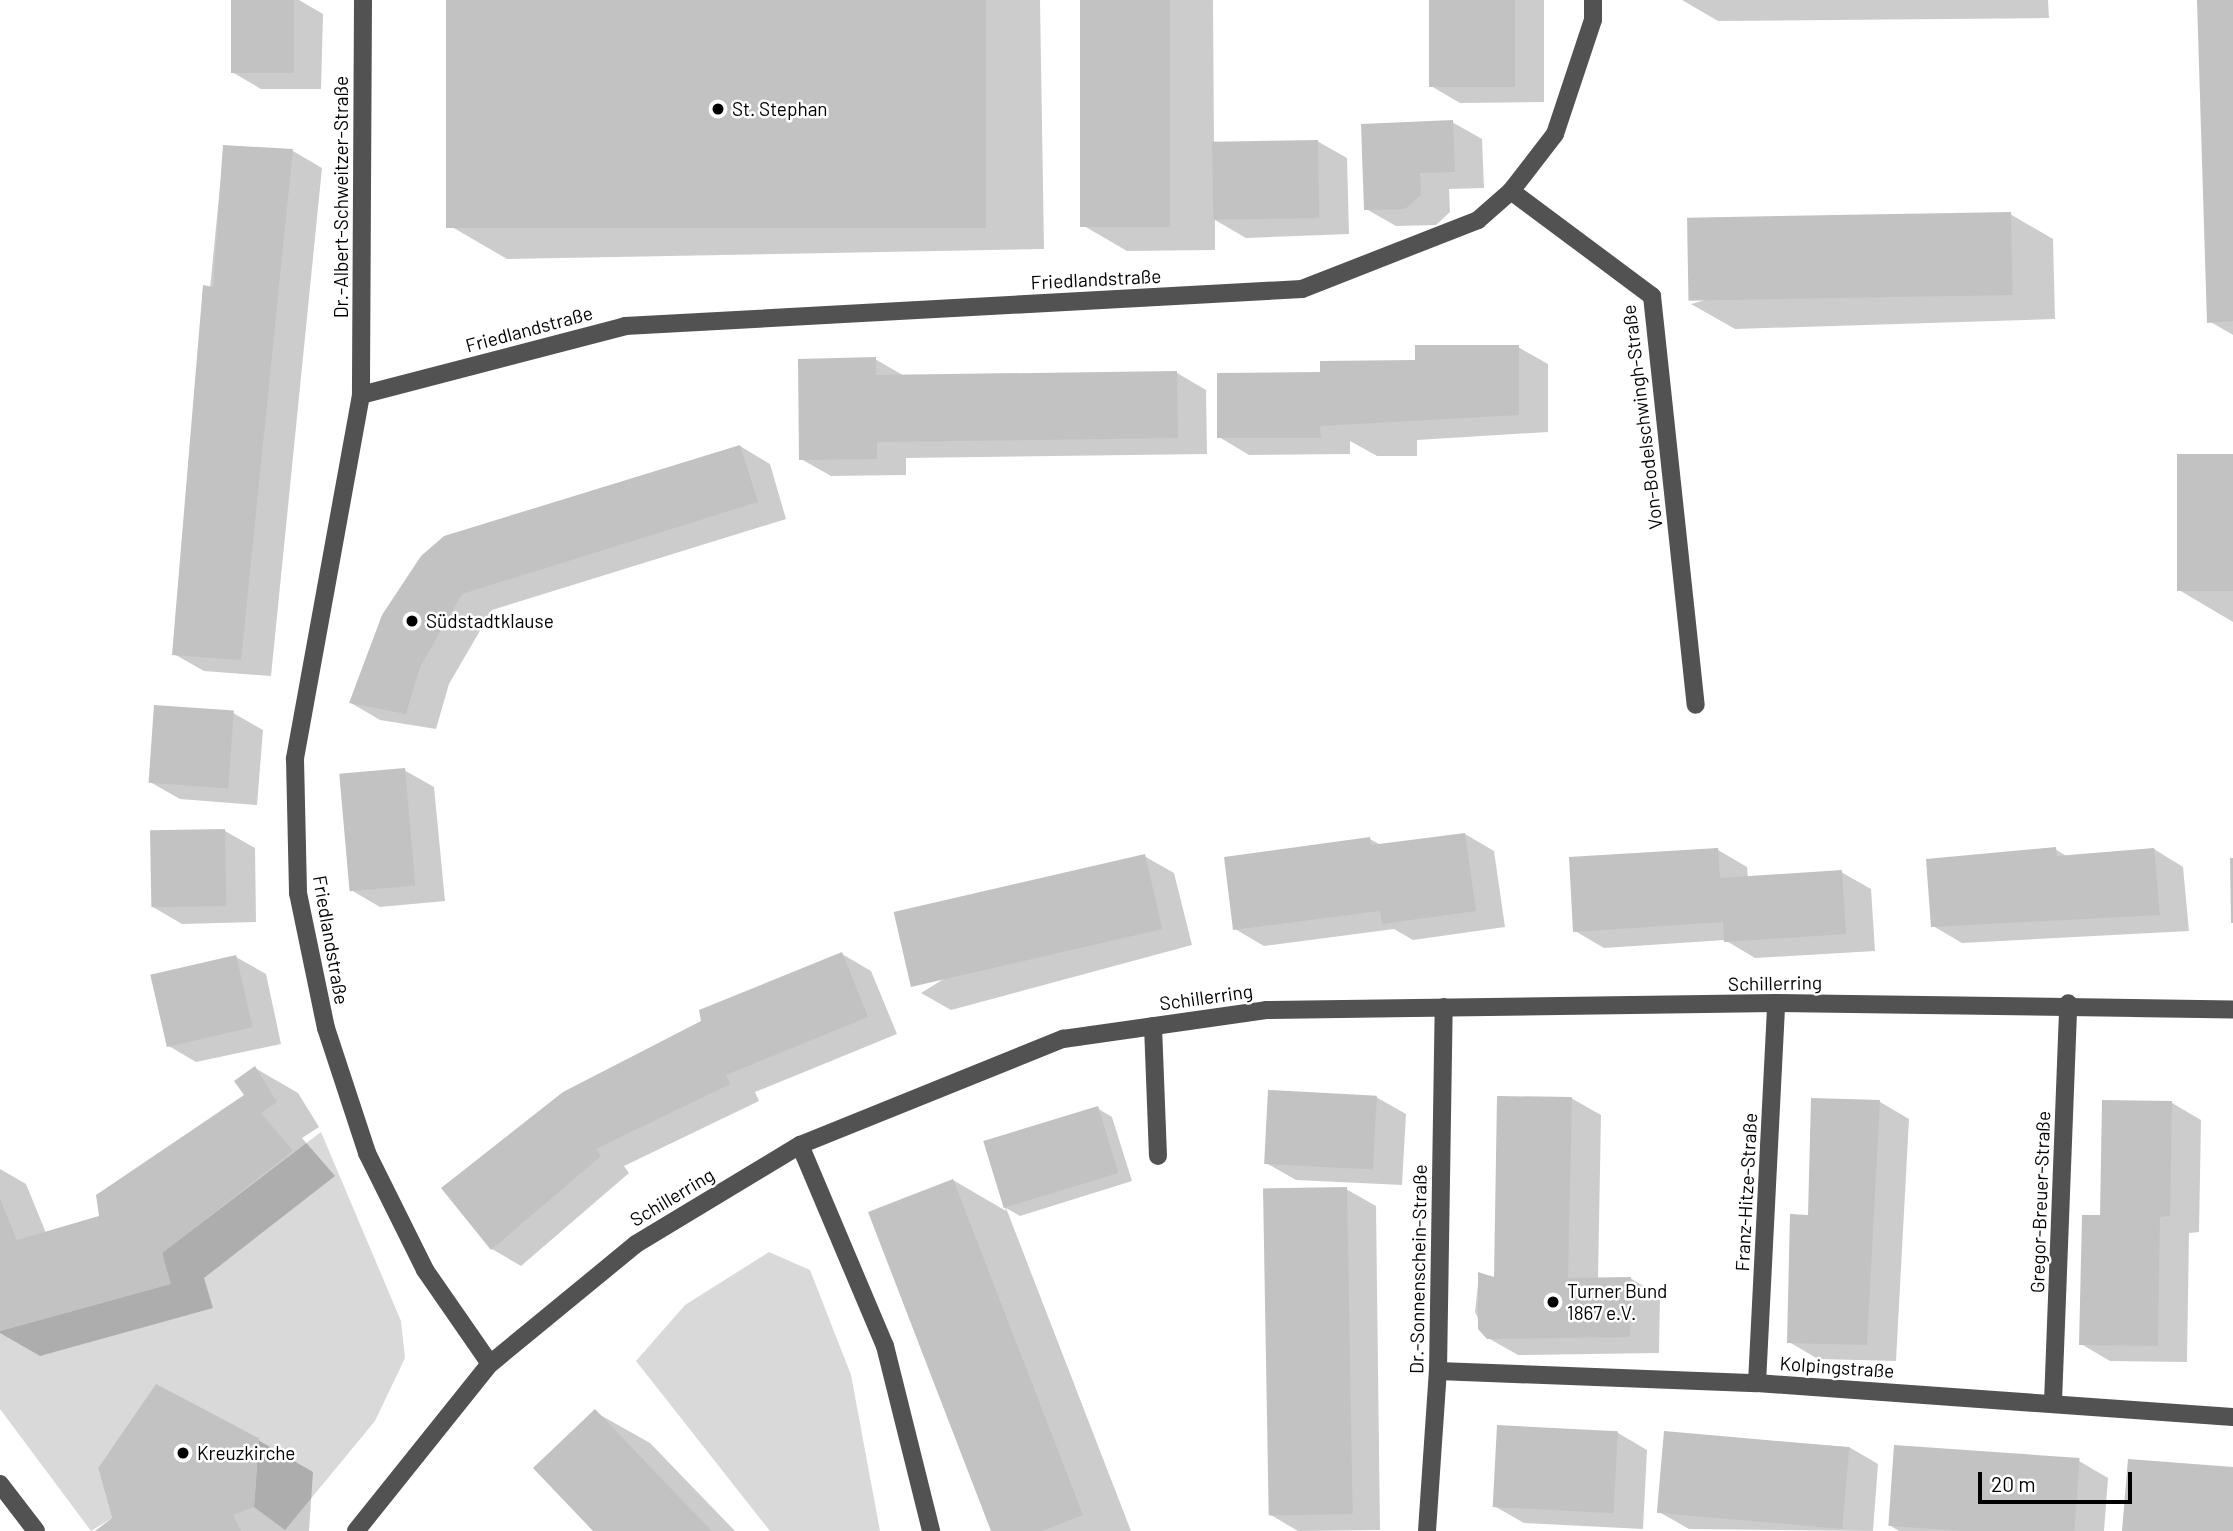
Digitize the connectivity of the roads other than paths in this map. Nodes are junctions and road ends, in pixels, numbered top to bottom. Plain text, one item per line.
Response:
1 (363, 0) edge
2 (1592, 0) edge
3 (1511, 191) junction
4 (361, 395) junction
5 (1696, 705) dead end
6 (1776, 1003) junction
7 (2068, 1003) junction
8 (1444, 1007) junction
9 (2233, 1009) edge
10 (1153, 1026) junction
11 (800, 1145) junction
12 (1158, 1156) dead end
13 (490, 1364) junction
14 (1438, 1371) junction
15 (1757, 1383) junction
16 (2053, 1402) junction
17 (2233, 1417) edge
18 (0, 1484) edge
19 (36, 1531) edge
20 (356, 1531) edge
21 (931, 1531) edge
22 (1427, 1531) edge

1 - 4 street, Dr.-Albert-Schweitzer-Straße
2 - 3 street, Friedlandstraße
3 - 4 street, Friedlandstraße
3 - 5 street, Von-Bodelschwingh-Straße
4 - 13 street, Friedlandstraße
6 - 7 street, Schillerring
6 - 8 street, Schillerring
6 - 15 street, Franz-Hitze-Straße
7 - 9 street, Schillerring
7 - 16 street, Gregor-Breuer-Straße
8 - 10 street, Schillerring
8 - 14 street, Dr.-Sonnenschein-Straße
10 - 11 street, Schillerring
10 - 12 street
11 - 13 street, Schillerring
11 - 21 street
13 - 20 street, Schillerring
14 - 15 street, Kolpingstraße
14 - 22 street, Dr.-Sonnenschein-Straße
15 - 16 street, Kolpingstraße
16 - 17 street, Kolpingstraße
18 - 19 street

